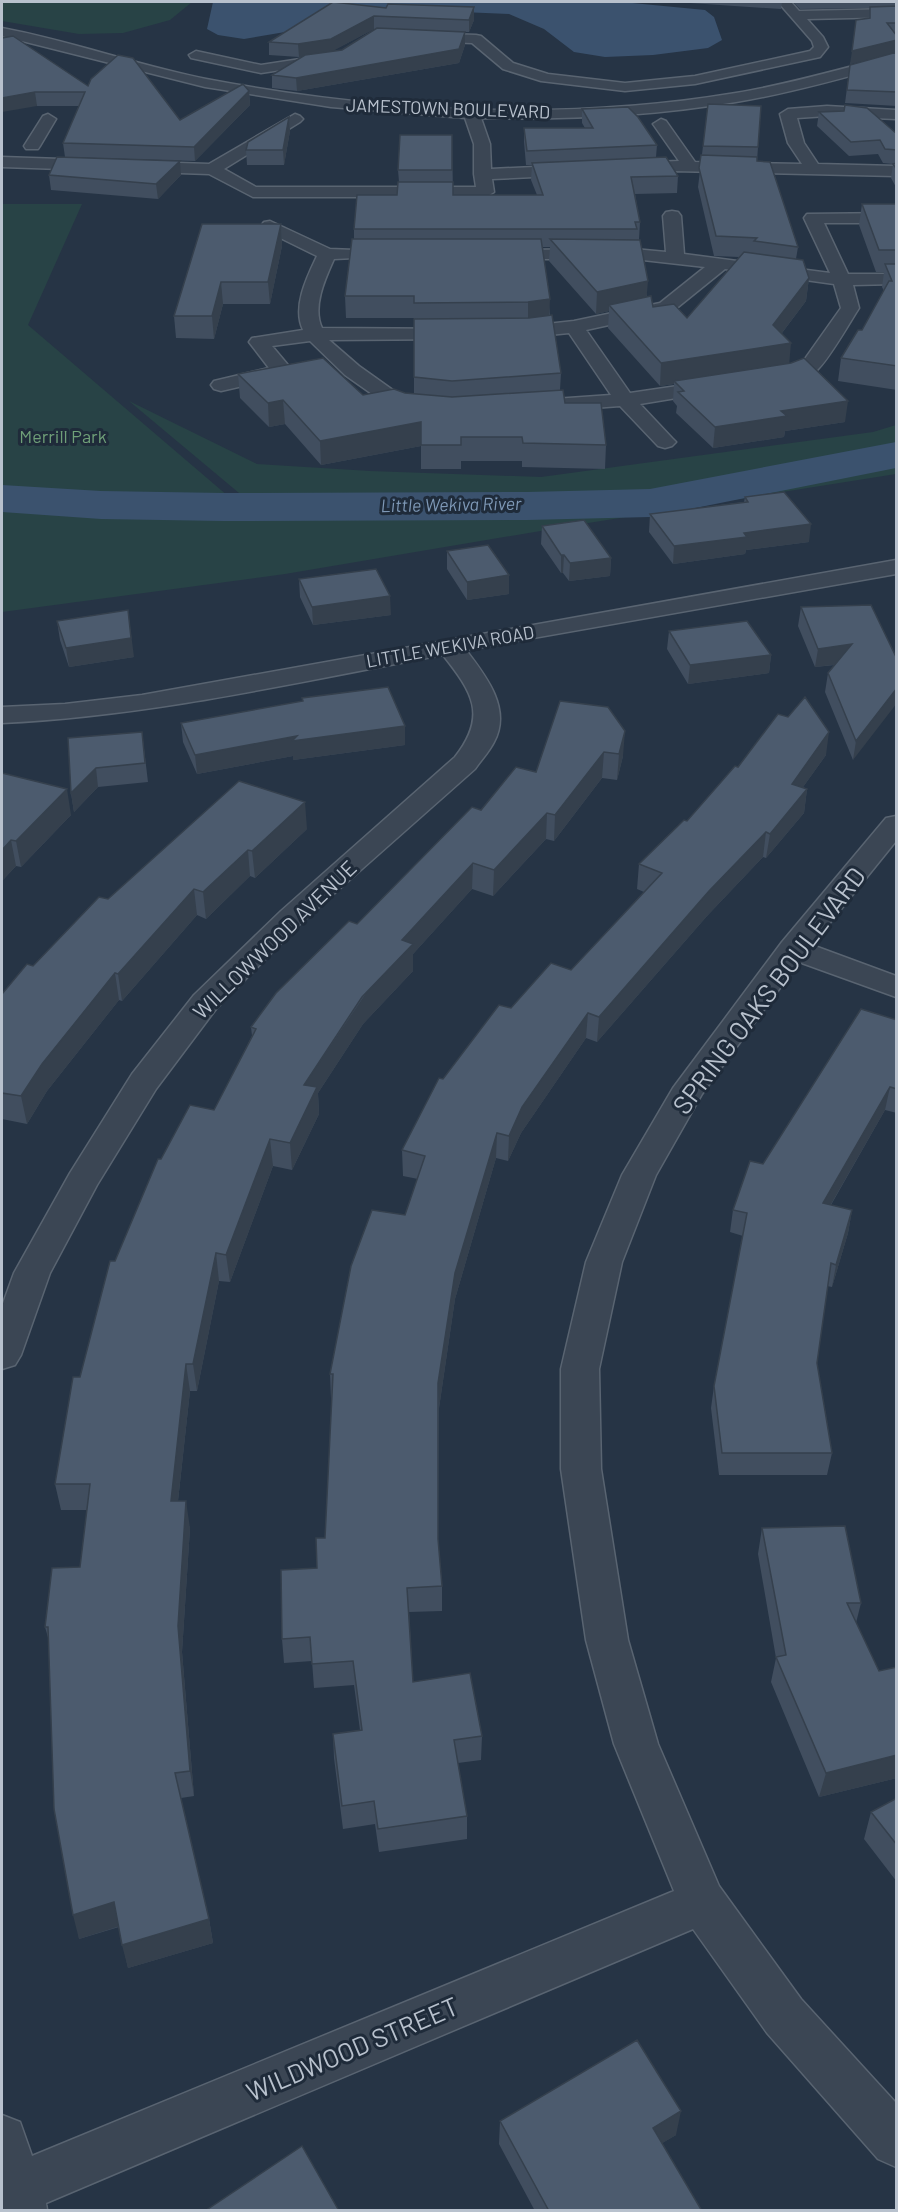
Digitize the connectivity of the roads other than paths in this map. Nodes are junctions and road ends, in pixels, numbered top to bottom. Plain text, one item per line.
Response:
1 (784, 2) edge
2 (897, 13) edge
3 (796, 15) junction
4 (2, 32) edge
5 (408, 36) edge
6 (346, 52) edge
7 (196, 55) dead end
8 (897, 59) edge
9 (261, 69) junction
10 (695, 81) junction
11 (225, 86) junction
12 (724, 99) junction
13 (472, 113) junction
14 (897, 115) edge
15 (48, 119) dead end
16 (295, 119) dead end
17 (661, 124) dead end
18 (12, 145) dead end
19 (32, 146) junction
20 (50, 147) dead end
21 (2, 162) edge
22 (691, 167) junction
23 (213, 169) junction
24 (614, 169) edge
25 (590, 170) edge
26 (814, 170) junction
27 (897, 171) edge
28 (482, 174) junction
29 (672, 216) dead end
30 (897, 218) edge
31 (270, 226) edge
32 (327, 254) junction
33 (363, 254) edge
34 (481, 254) edge
35 (675, 258) junction
36 (721, 263) junction
37 (897, 279) edge
38 (842, 280) junction
39 (574, 327) junction
40 (315, 334) junction
41 (334, 357) junction
42 (280, 371) junction
43 (221, 385) dead end
44 (625, 400) junction
45 (521, 408) edge
46 (441, 412) edge
47 (665, 442) dead end
48 (896, 567) edge
49 (449, 646) junction
50 (2, 715) edge
51 (897, 824) edge
52 (793, 949) junction
53 (897, 987) edge
54 (2, 1355) edge
55 (702, 1902) junction
56 (2, 2139) edge
57 (897, 2142) edge
58 (13, 2198) edge

1 - 3 street
2 - 3 street
3 - 10 street
4 - 11 street, JAMESTOWN BOULEVARD
5 - 10 street
6 - 9 street
7 - 9 street
8 - 12 street, JAMESTOWN BOULEVARD
9 - 11 street
10 - 12 street
11 - 13 street, JAMESTOWN BOULEVARD
12 - 13 street, JAMESTOWN BOULEVARD
13 - 28 street
14 - 26 street
15 - 19 street
16 - 23 street
17 - 22 street
18 - 19 street
19 - 20 street
21 - 23 street
22 - 24 street
22 - 26 street
23 - 28 street
25 - 28 street
26 - 27 street
29 - 35 street
30 - 38 street
31 - 32 street
32 - 33 street
32 - 40 street
34 - 35 street
35 - 36 street
36 - 38 street
36 - 39 street
37 - 38 street
38 - 44 street
39 - 40 street
39 - 44 street
40 - 41 street
40 - 42 street
41 - 42 street
41 - 46 street
42 - 43 street
44 - 45 street
44 - 47 street
48 - 49 street, LITTLE WEKIVA ROAD
49 - 50 street, LITTLE WEKIVA ROAD
49 - 54 street, WILLOWWOOD AVENUE
51 - 52 street, SPRING OAKS BOULEVARD
52 - 53 street
52 - 55 street, SPRING OAKS BOULEVARD
55 - 57 street, SPRING OAKS BOULEVARD
55 - 58 street, WILDWOOD STREET
56 - 58 street

